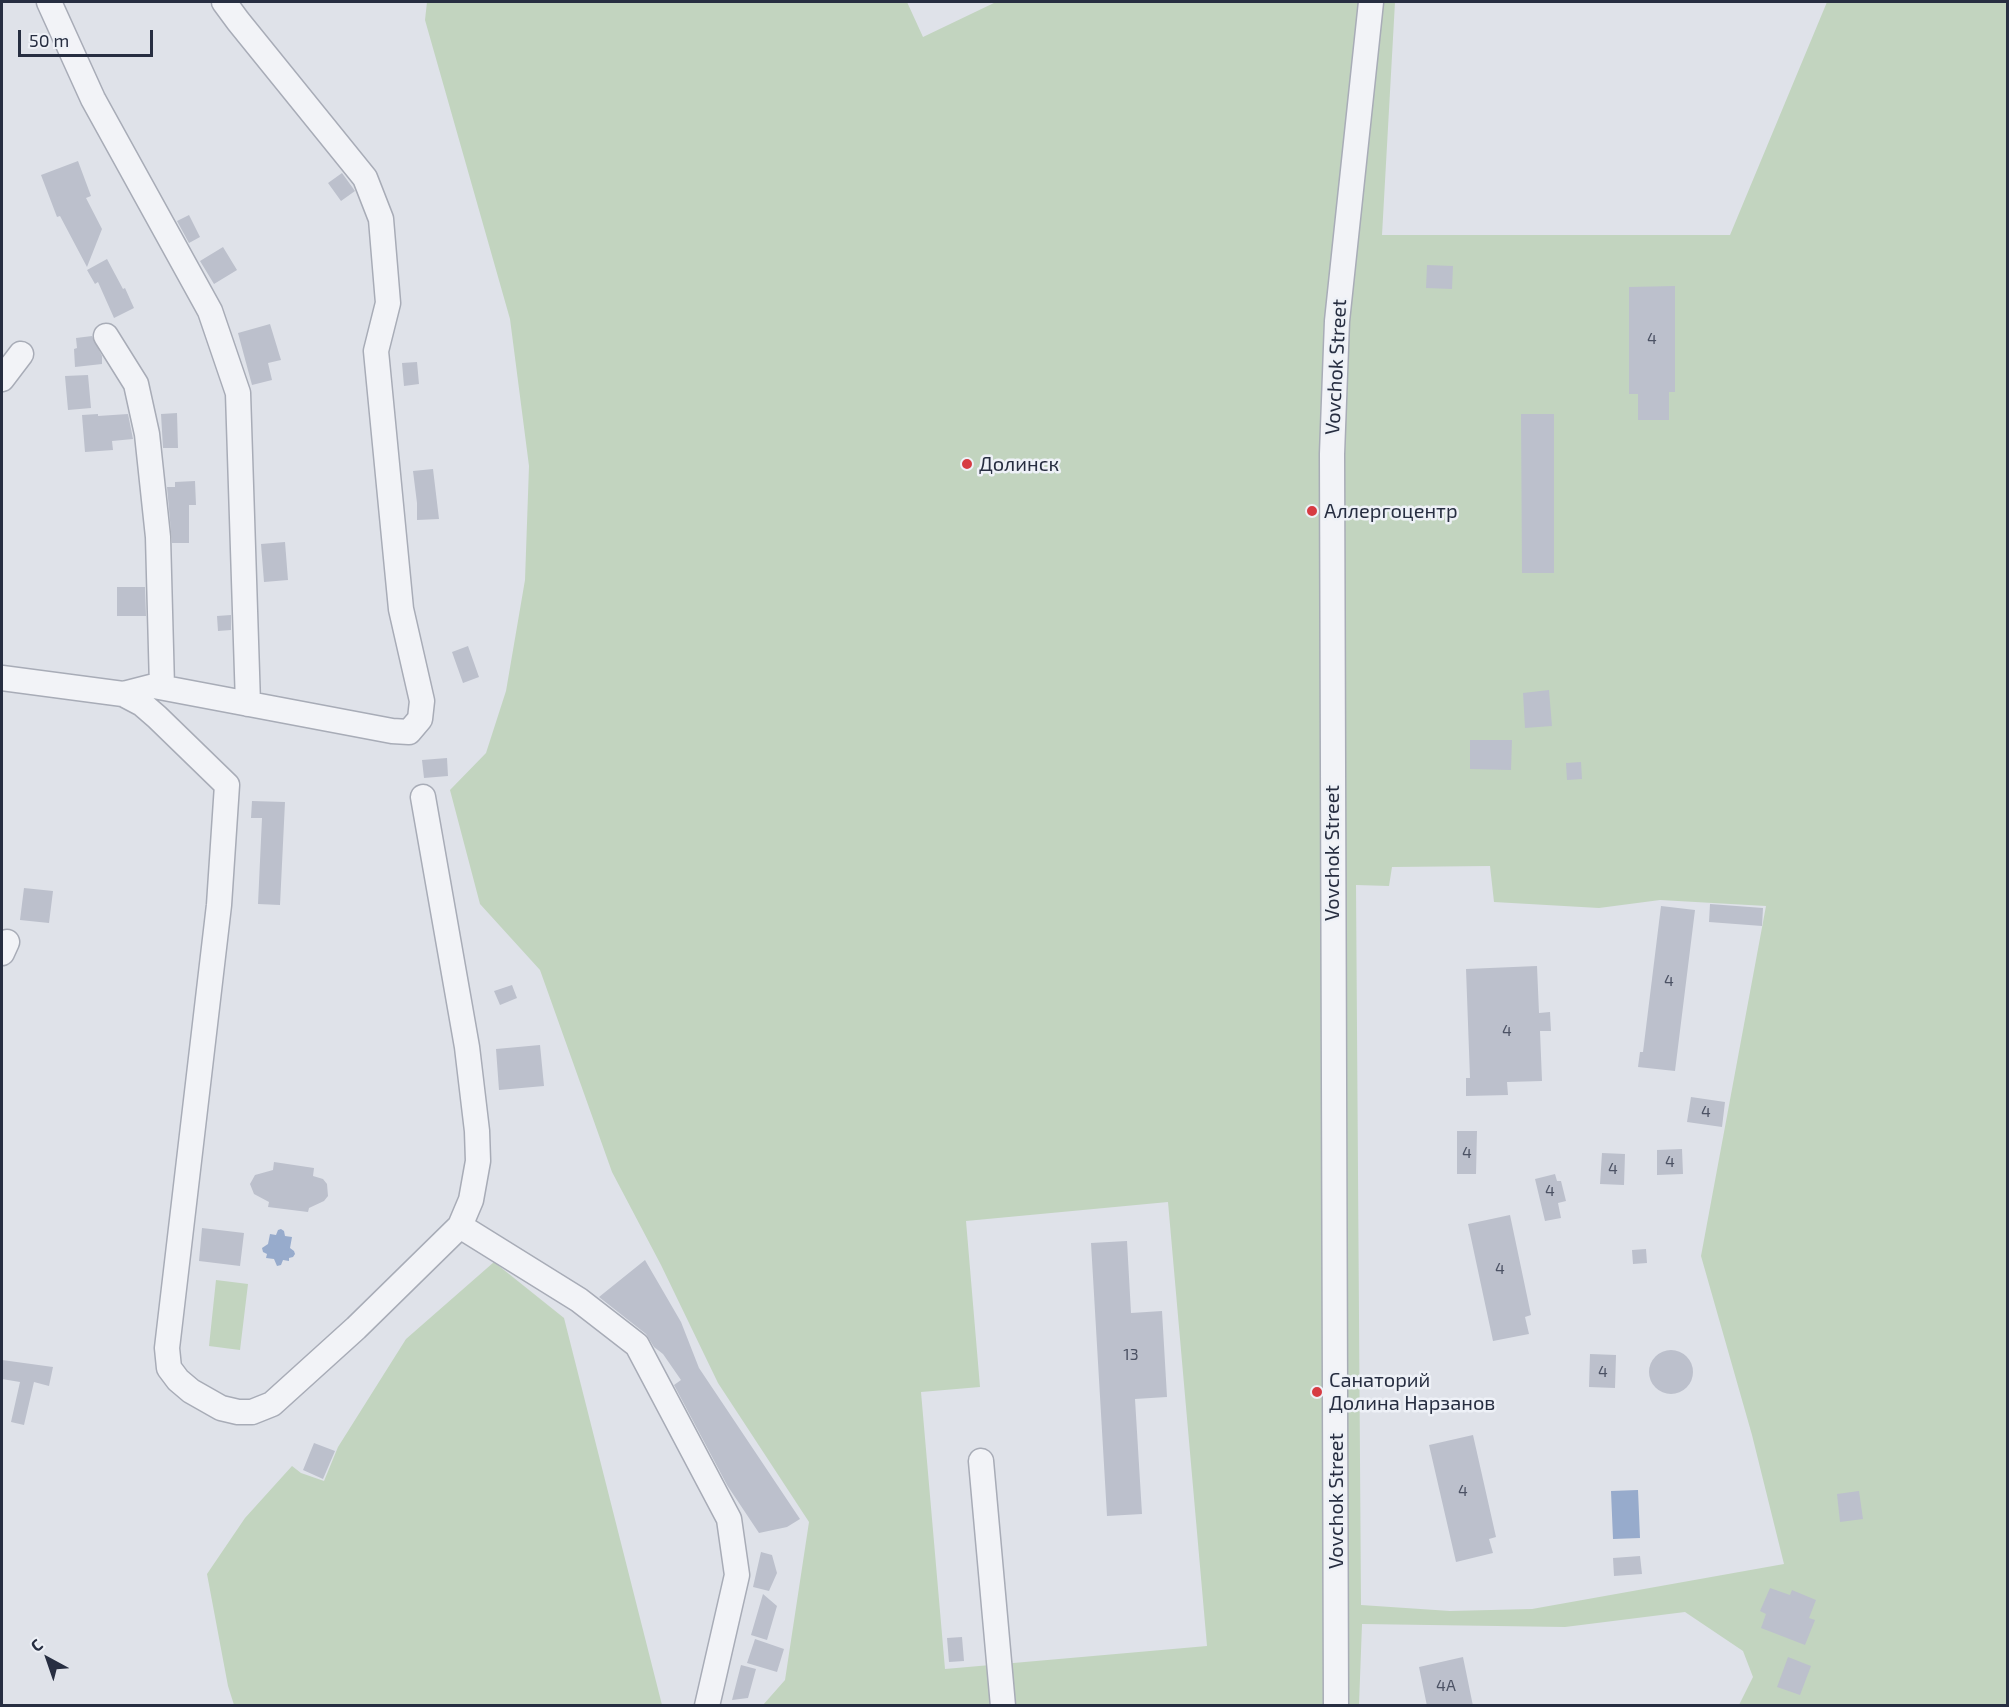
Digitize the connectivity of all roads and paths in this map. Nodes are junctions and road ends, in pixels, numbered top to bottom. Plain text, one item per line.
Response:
1 (49, 2) edge
2 (224, 2) edge
3 (1371, 2) edge
4 (106, 336) dead end
5 (21, 354) dead end
6 (2, 379) edge
7 (2, 678) edge
8 (162, 687) junction
9 (123, 694) junction
10 (248, 704) junction
11 (423, 797) dead end
12 (460, 1226) junction
13 (981, 1461) dead end
14 (707, 1706) edge
15 (1002, 1706) edge
16 (1336, 1706) edge

1 - 10 street
2 - 10 street
3 - 16 street, Vovchok Street
4 - 8 street
5 - 6 street
7 - 9 street
8 - 9 street
8 - 10 street
9 - 12 street
11 - 12 street
12 - 14 street
13 - 15 street

